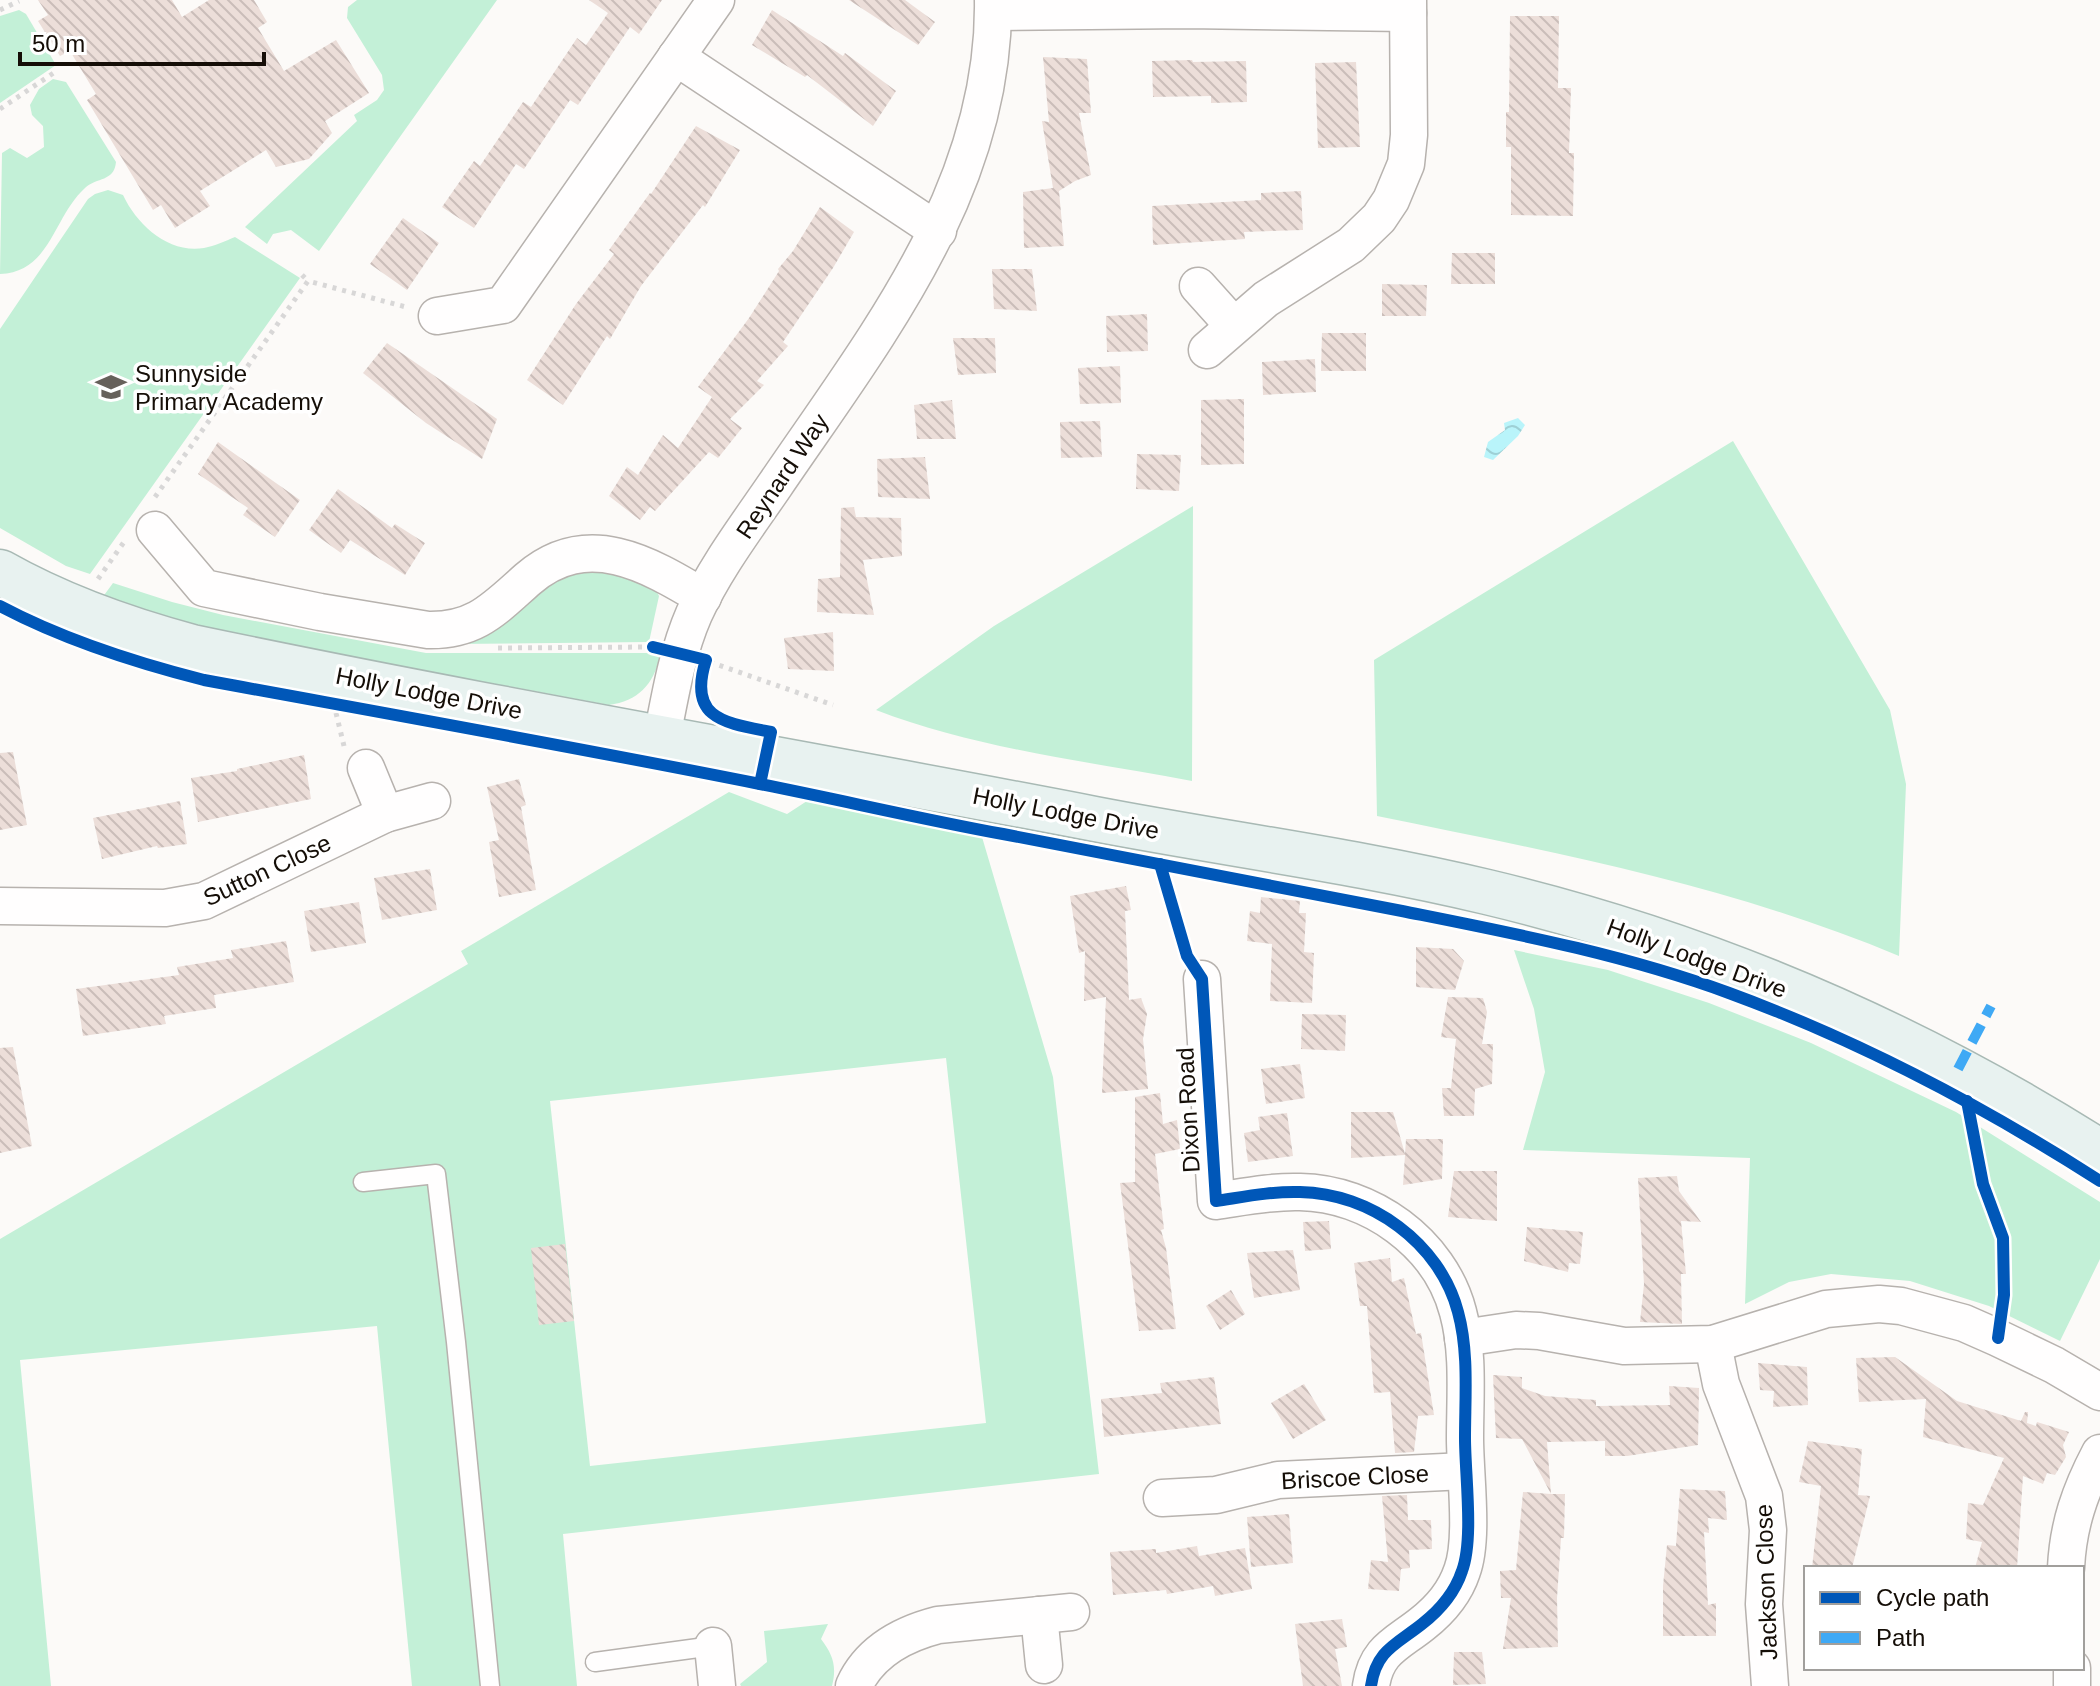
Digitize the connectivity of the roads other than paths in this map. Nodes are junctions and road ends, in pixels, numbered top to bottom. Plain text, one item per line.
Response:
1 (716, 0) edge
2 (994, 6) edge
3 (1408, 6) edge
4 (676, 57) junction
5 (938, 231) junction
6 (1198, 286) dead end
7 (437, 316) road end
8 (1233, 325) junction
9 (1207, 350) dead end
10 (144, 523) road end
11 (0, 572) edge
12 (703, 597) junction
13 (662, 737) junction
14 (366, 768) dead end
15 (432, 801) dead end
16 (385, 814) junction
17 (0, 906) edge
18 (1202, 979) dead end
19 (2100, 1152) edge
20 (363, 1182) dead end
21 (1463, 1338) junction
22 (1713, 1344) junction
23 (2100, 1392) edge
24 (2100, 1453) edge
25 (1465, 1471) junction
26 (1162, 1498) dead end
27 (2066, 1566) edge
28 (713, 1646) joint
29 (595, 1662) dead end
30 (1044, 1665) dead end
31 (490, 1686) edge
32 (717, 1686) edge
33 (854, 1686) edge
34 (1371, 1686) edge
35 (1770, 1686) edge

1 - 4 street
2 - 3 street, Reynard Way
2 - 5 street, Reynard Way
3 - 8 street, Reynard Way
4 - 5 street
4 - 7 street
5 - 12 street, Reynard Way
6 - 8 street
8 - 9 street, Reynard Way
10 - 12 street
11 - 13 main road, Holly Lodge Drive
12 - 13 street, Reynard Way
13 - 19 main road, Holly Lodge Drive
14 - 16 street
15 - 16 street, Sutton Close
16 - 17 street, Sutton Close
18 - 21 street, Dixon Road
20 - 31 lane
21 - 22 street
21 - 25 street, Briscoe Close
22 - 23 street
22 - 35 street, Jackson Close
24 - 27 street
25 - 26 street, Briscoe Close
25 - 34 street
28 - 29 lane
28 - 32 street
30 - 33 street

